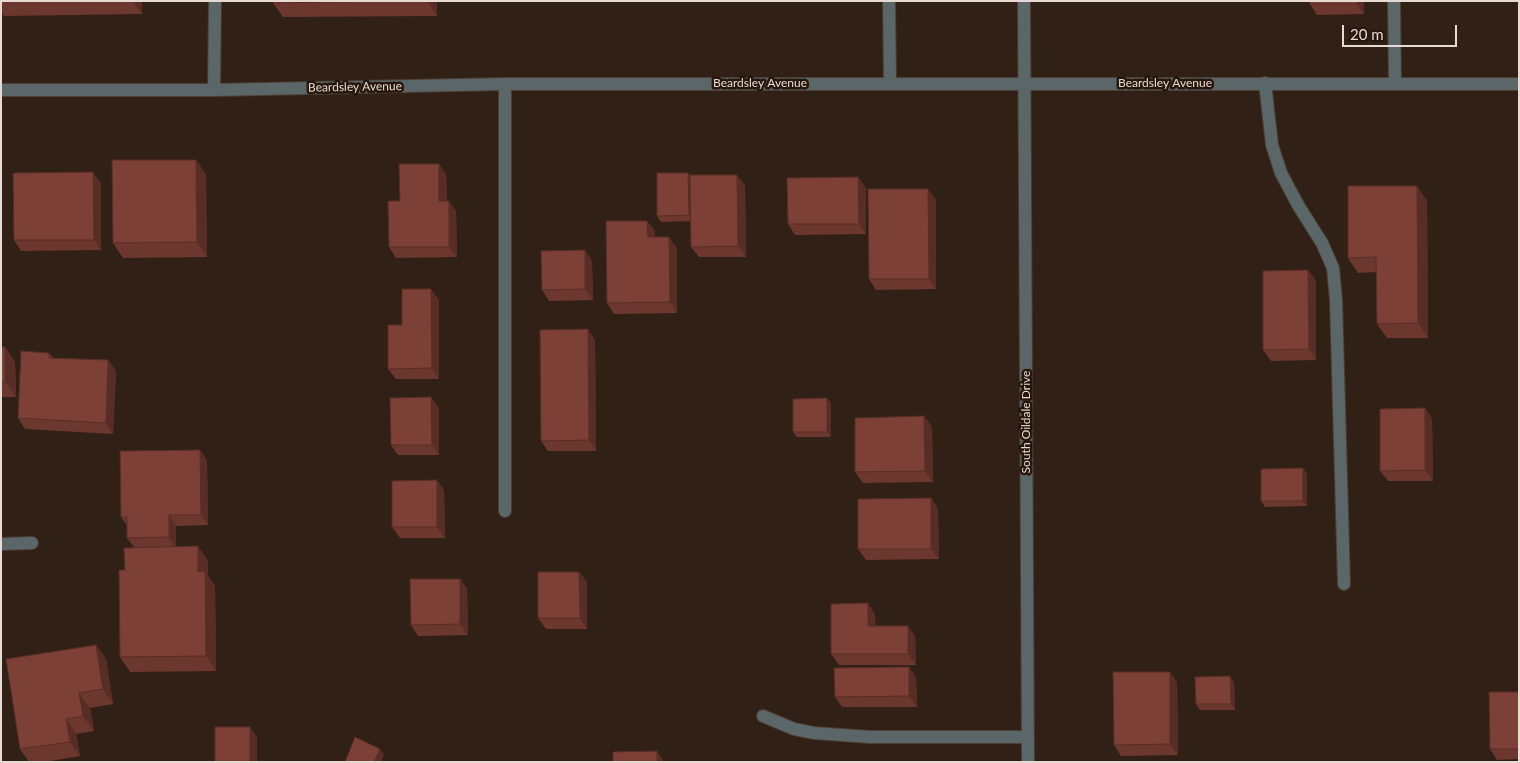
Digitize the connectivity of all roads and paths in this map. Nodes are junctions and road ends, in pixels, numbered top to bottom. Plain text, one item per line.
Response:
1 (215, 1) edge
2 (889, 1) edge
3 (1024, 1) edge
4 (1394, 1) edge
5 (1265, 82) junction
6 (1395, 82) junction
7 (890, 83) junction
8 (1024, 83) junction
9 (505, 84) junction
10 (1519, 84) edge
11 (1, 90) edge
12 (214, 90) junction
13 (505, 511) dead end
14 (32, 543) dead end
15 (1, 544) edge
16 (1344, 584) dead end
17 (763, 716) dead end
18 (1028, 737) junction
19 (1028, 762) edge

1 - 12 street
2 - 7 street
3 - 8 street, South Oildale Drive
4 - 6 street
5 - 6 street, Beardsley Avenue
5 - 8 street, Beardsley Avenue
5 - 16 street
6 - 10 street, Beardsley Avenue
7 - 8 street, Beardsley Avenue
7 - 9 street, Beardsley Avenue
8 - 18 street, South Oildale Drive
9 - 12 street, Beardsley Avenue
9 - 13 street
11 - 12 street, Beardsley Avenue
14 - 15 street
17 - 18 street
18 - 19 street, South Oildale Drive

